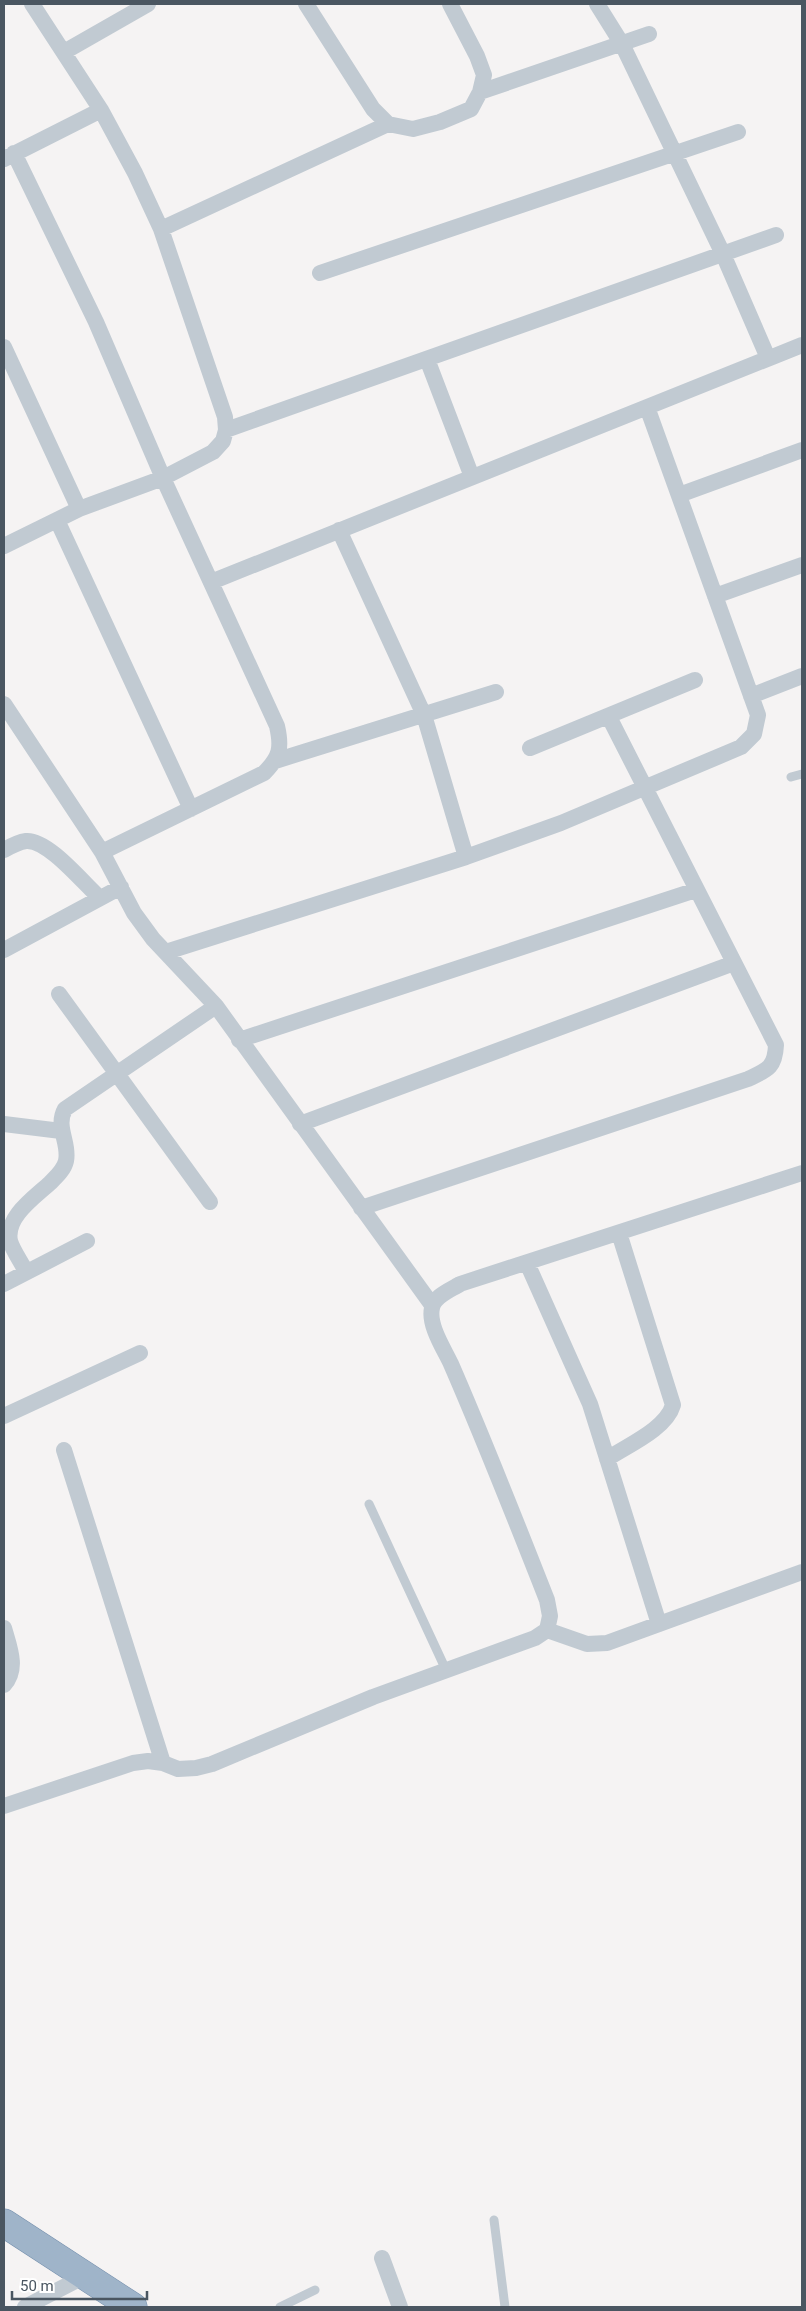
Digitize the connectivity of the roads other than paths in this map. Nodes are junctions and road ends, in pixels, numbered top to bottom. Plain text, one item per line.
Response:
1 (32, 4) edge
2 (148, 4) edge
3 (306, 4) edge
4 (451, 4) edge
5 (597, 4) edge
6 (649, 34) dead end
7 (622, 44) junction
8 (64, 52) junction
9 (480, 92) junction
10 (102, 110) junction
11 (388, 124) junction
12 (738, 132) dead end
13 (674, 153) junction
14 (9, 156) edge
15 (160, 229) junction
16 (776, 236) dead end
17 (723, 254) junction
18 (320, 273) dead end
19 (802, 345) edge
20 (4, 346) edge
21 (768, 358) junction
22 (427, 359) junction
23 (648, 407) junction
24 (226, 430) junction
25 (802, 450) edge
26 (472, 477) junction
27 (163, 478) junction
28 (679, 495) junction
29 (80, 509) junction
30 (57, 520) junction
31 (339, 530) junction
32 (4, 546) edge
33 (802, 565) edge
34 (211, 582) junction
35 (715, 596) junction
36 (802, 676) edge
37 (696, 680) dead end
38 (496, 692) dead end
39 (751, 696) junction
40 (4, 704) edge
41 (424, 715) junction
42 (609, 717) junction
43 (530, 748) dead end
44 (276, 762) junction
45 (802, 774) edge
46 (791, 777) dead end
47 (644, 788) junction
48 (190, 809) junction
49 (4, 850) edge
50 (102, 852) junction
51 (466, 857) junction
52 (121, 887) junction
53 (696, 890) junction
54 (100, 898) junction
55 (4, 950) edge
56 (166, 952) junction
57 (734, 963) junction
58 (59, 994) dead end
59 (216, 1006) junction
60 (239, 1040) junction
61 (118, 1073) junction
62 (4, 1124) edge
63 (300, 1124) junction
64 (61, 1131) junction
65 (802, 1173) edge
66 (210, 1202) dead end
67 (361, 1208) junction
68 (619, 1233) junction
69 (87, 1241) dead end
70 (527, 1263) junction
71 (26, 1272) junction
72 (4, 1284) edge
73 (432, 1305) junction
74 (140, 1353) dead end
75 (4, 1416) edge
76 (64, 1450) dead end
77 (607, 1459) junction
78 (369, 1504) dead end
79 (802, 1572) edge
80 (659, 1624) junction
81 (4, 1628) edge
82 (547, 1630) junction
83 (446, 1670) junction
84 (4, 1685) edge
85 (163, 1763) junction
86 (4, 1806) edge
87 (494, 2220) dead end
88 (4, 2223) edge
89 (382, 2258) dead end
90 (85, 2276) junction
91 (315, 2290) dead end
92 (25, 2307) edge
93 (133, 2307) edge
94 (280, 2307) edge
95 (400, 2307) edge
96 (505, 2307) edge

1 - 8 street
2 - 8 street
3 - 11 street
4 - 9 street
5 - 7 street
6 - 7 street
7 - 9 street
7 - 13 street
8 - 10 street
9 - 11 street
10 - 14 street
10 - 15 street
11 - 15 street
12 - 13 street
13 - 17 street
13 - 18 street
14 - 27 street
15 - 24 street
16 - 17 street
17 - 21 street
17 - 22 street
19 - 21 street
20 - 29 street
21 - 23 street
22 - 24 street
22 - 26 street
23 - 26 street
23 - 28 street
24 - 27 street
25 - 28 street
26 - 31 street
27 - 29 street
27 - 34 street
28 - 35 street
29 - 30 street
30 - 32 street
30 - 48 street
31 - 34 street
31 - 41 street
33 - 35 street
34 - 44 street
35 - 39 street
36 - 39 street
37 - 42 street
38 - 41 street
39 - 47 street
40 - 50 street
41 - 44 street
41 - 51 street
42 - 43 street
42 - 47 street
44 - 48 street
45 - 46 lane
47 - 51 street
47 - 53 street
48 - 50 street
49 - 54 street
50 - 52 street
51 - 56 street
52 - 54 street
52 - 56 street
53 - 57 street
53 - 60 street
54 - 55 street
56 - 59 street
57 - 63 street
57 - 67 street
58 - 61 street
59 - 60 street
59 - 61 street
60 - 63 street
61 - 64 street
61 - 66 street
62 - 64 street
63 - 67 street
64 - 71 street
65 - 68 street
67 - 73 street
68 - 70 street
68 - 77 street
69 - 71 street
70 - 73 street
70 - 77 street
71 - 72 street
73 - 82 street
74 - 75 street
76 - 85 street
77 - 80 street
78 - 83 lane
79 - 80 street
80 - 82 street
81 - 84 street
82 - 83 street
83 - 85 street
85 - 86 street
87 - 96 lane
88 - 90 highway
89 - 95 street
90 - 92 street
90 - 93 highway
91 - 94 lane

